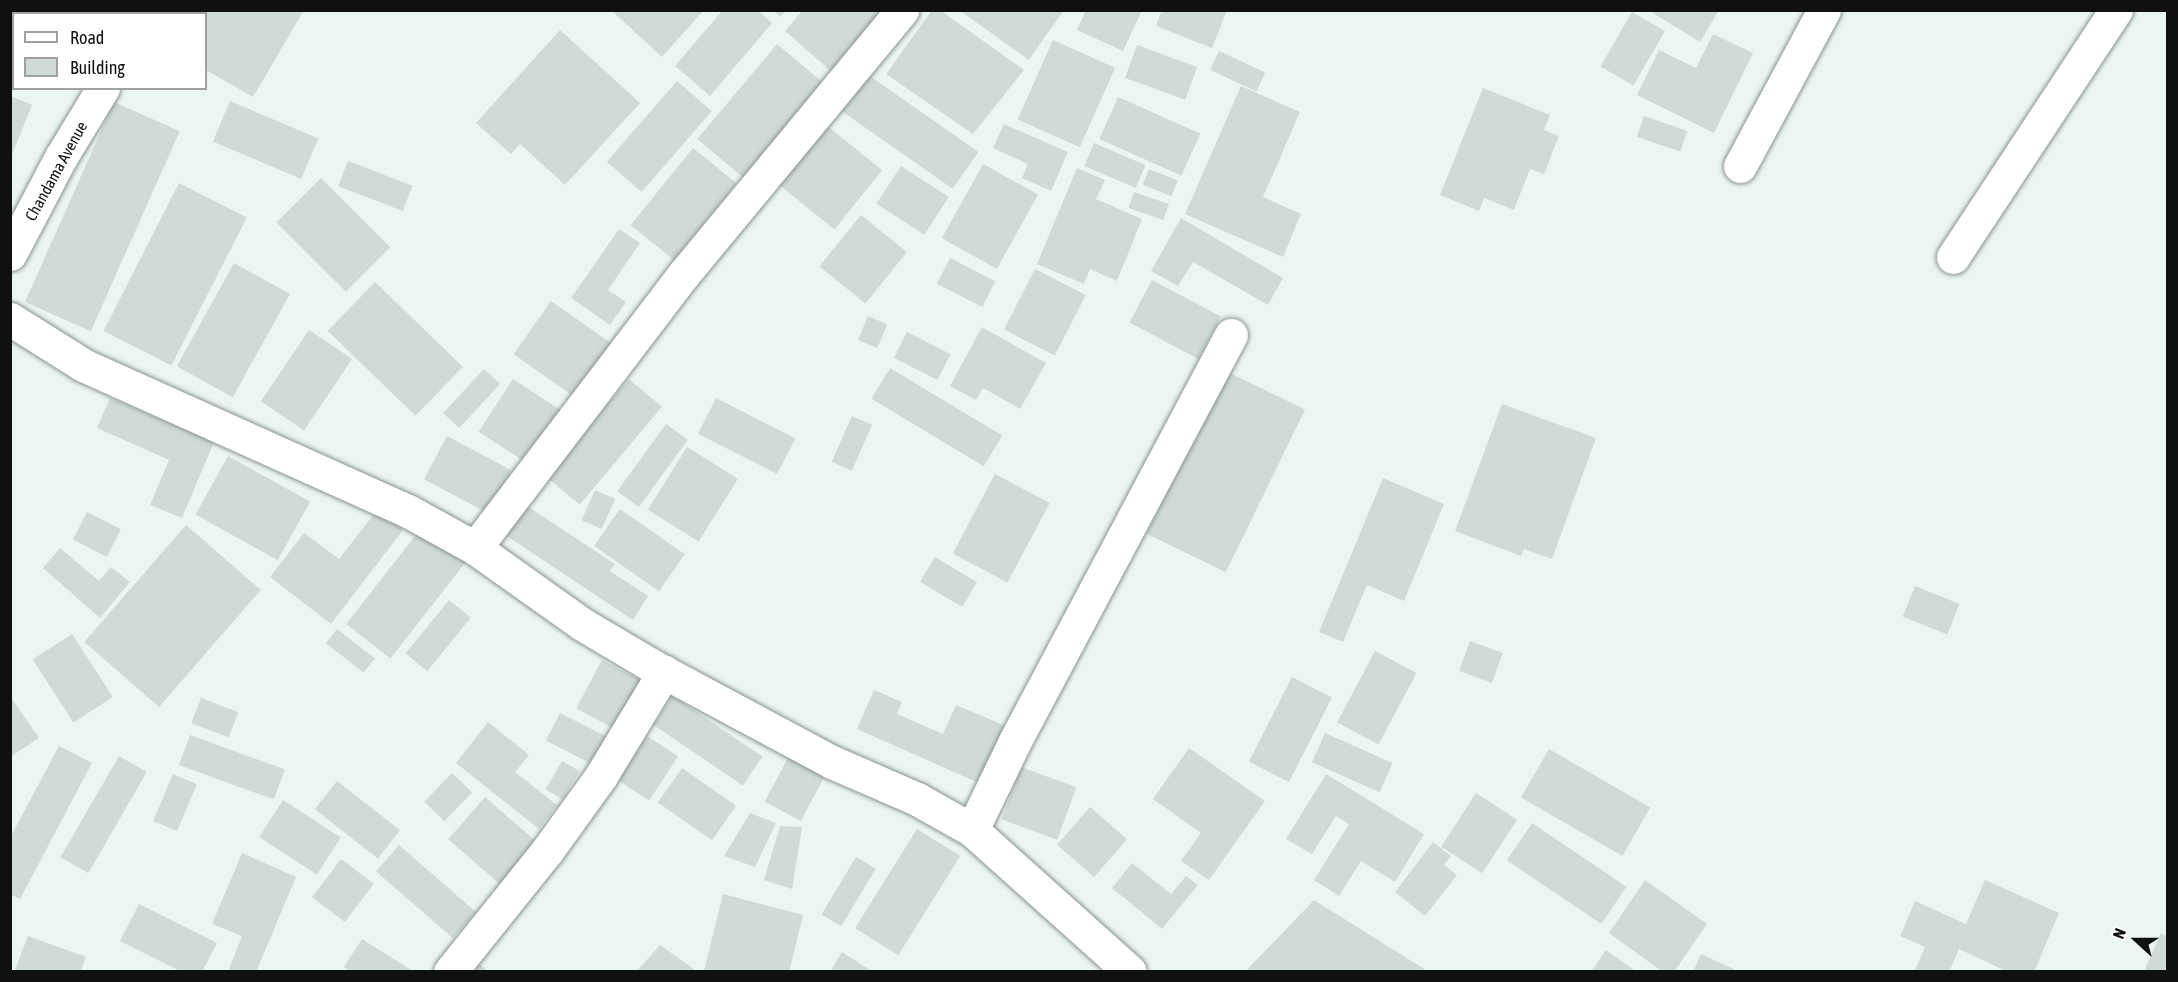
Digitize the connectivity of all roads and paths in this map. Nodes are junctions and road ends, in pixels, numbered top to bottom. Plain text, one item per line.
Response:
1 (902, 10) edge
2 (1824, 10) edge
3 (2116, 10) edge
4 (102, 90) edge
5 (1740, 166) dead end
6 (10, 254) edge
7 (1953, 257) dead end
8 (10, 319) edge
9 (1231, 335) dead end
10 (475, 548) junction
11 (664, 672) junction
12 (972, 830) junction
13 (450, 972) edge
14 (1130, 972) edge

1 - 10 street
2 - 5 street
3 - 7 street
4 - 6 street, Chandama Avenue
8 - 10 street
9 - 12 street
10 - 11 street
11 - 12 street
11 - 13 street
12 - 14 street

